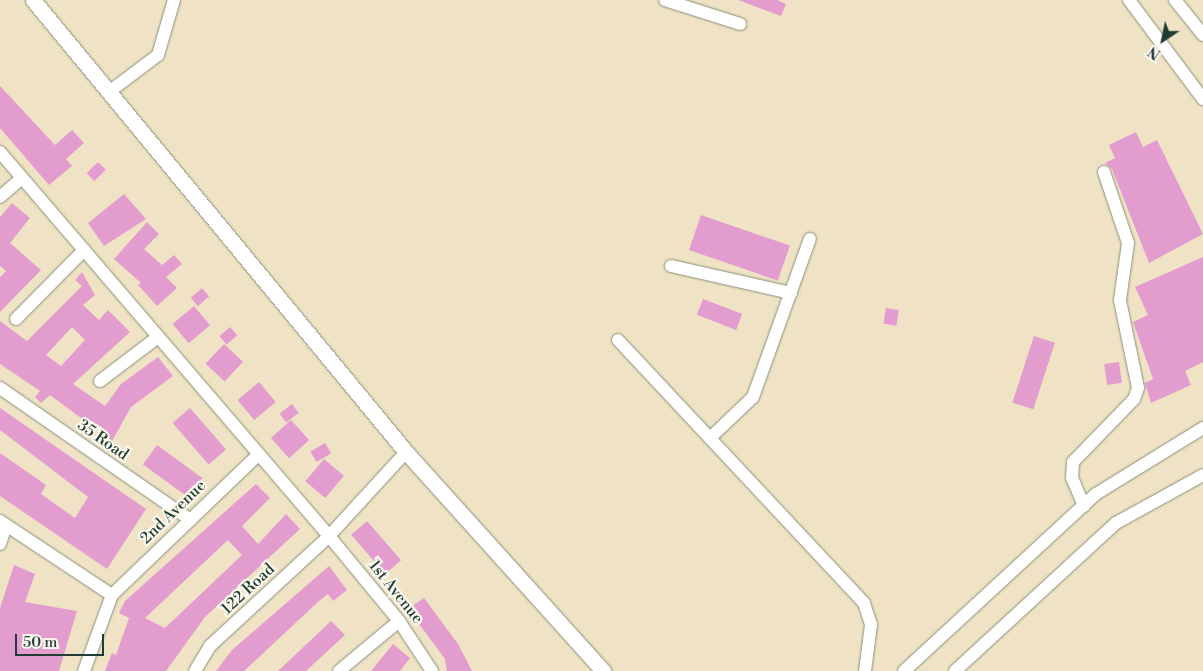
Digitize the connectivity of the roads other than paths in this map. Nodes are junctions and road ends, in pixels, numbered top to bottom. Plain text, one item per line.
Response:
1 (33, 0) edge
2 (174, 0) edge
3 (665, 0) edge
4 (1129, 0) edge
5 (1175, 0) edge
6 (740, 24) dead end
7 (1203, 35) edge
8 (109, 92) junction
9 (1203, 99) edge
10 (0, 152) edge
11 (1104, 172) dead end
12 (22, 178) junction
13 (0, 196) edge
14 (810, 239) dead end
15 (84, 250) junction
16 (671, 266) dead end
17 (791, 293) junction
18 (16, 319) dead end
19 (158, 337) junction
20 (618, 340) dead end
21 (100, 381) dead end
22 (0, 388) edge
23 (1203, 428) edge
24 (710, 438) junction
25 (406, 452) junction
26 (258, 455) junction
27 (1203, 475) edge
28 (1084, 506) junction
29 (188, 518) junction
30 (3, 523) edge
31 (329, 536) junction
32 (0, 544) edge
33 (112, 595) junction
34 (399, 621) junction
35 (84, 671) edge
36 (195, 671) edge
37 (339, 671) edge
38 (432, 671) edge
39 (603, 671) edge
40 (865, 671) edge
41 (904, 671) edge
42 (955, 671) edge

1 - 8 main road
2 - 8 street
3 - 6 street
4 - 9 street
5 - 7 street
8 - 25 main road
10 - 12 street, 1st Avenue
11 - 28 street
12 - 13 street
12 - 15 street, 1st Avenue
14 - 17 street
15 - 18 street
15 - 19 street, 1st Avenue
16 - 17 street
17 - 24 street
19 - 21 street
19 - 26 street, 1st Avenue
20 - 24 street
22 - 29 street, 35 Road
23 - 28 street
24 - 40 street
25 - 31 street, 122 Road
25 - 39 main road
26 - 29 street, 2nd Avenue
26 - 31 street, 1st Avenue
27 - 42 street
28 - 41 street
29 - 33 street, 2nd Avenue
30 - 32 street
30 - 33 street
31 - 34 street, 1st Avenue
31 - 36 street, 122 Road
33 - 35 street, 2nd Avenue
34 - 37 street
34 - 38 street, 1st Avenue

